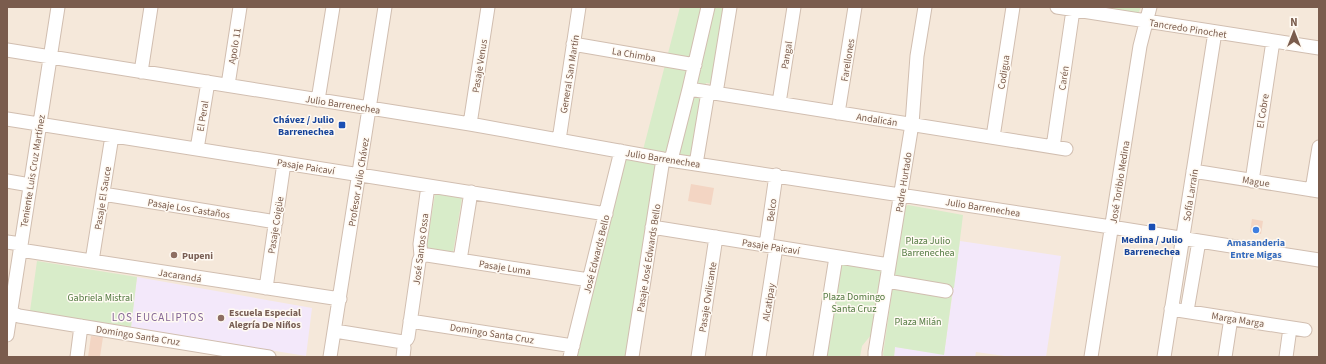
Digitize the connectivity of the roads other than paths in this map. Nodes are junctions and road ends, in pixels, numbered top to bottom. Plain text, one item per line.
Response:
1 (58, 7) edge
2 (151, 7) edge
3 (240, 7) edge
4 (333, 7) edge
5 (385, 7) edge
6 (488, 7) edge
7 (579, 7) edge
8 (708, 7) edge
9 (730, 7) edge
10 (794, 7) edge
11 (855, 7) edge
12 (925, 7) edge
13 (1013, 7) edge
14 (1057, 7) edge
15 (1150, 7) edge
16 (1073, 10) junction
17 (1146, 21) junction
18 (1215, 32) junction
19 (1273, 41) junction
20 (573, 44) junction
21 (1319, 48) edge
22 (7, 50) edge
23 (50, 57) junction
24 (695, 65) junction
25 (141, 72) junction
26 (208, 82) junction
27 (228, 85) junction
28 (689, 89) junction
29 (712, 93) junction
30 (318, 100) junction
31 (779, 103) junction
32 (369, 108) junction
33 (838, 113) junction
34 (7, 120) edge
35 (470, 124) junction
36 (912, 124) junction
37 (39, 125) junction
38 (112, 136) junction
39 (993, 137) junction
40 (558, 140) junction
41 (1319, 147) edge
42 (1059, 148) joint
43 (197, 149) junction
44 (621, 151) junction
45 (667, 160) junction
46 (284, 163) junction
47 (696, 164) junction
48 (1193, 171) junction
49 (359, 175) junction
50 (776, 175) junction
51 (1252, 180) junction
52 (7, 181) edge
53 (30, 185) junction
54 (428, 186) junction
55 (1316, 190) edge
56 (471, 192) junction
57 (103, 194) junction
58 (901, 194) junction
59 (606, 214) junction
60 (276, 222) junction
61 (652, 227) junction
62 (1111, 227) junction
63 (716, 237) junction
64 (1183, 238) junction
65 (1198, 241) junction
66 (7, 242) edge
67 (771, 246) junction
68 (20, 247) junction
69 (421, 256) junction
70 (836, 256) junction
71 (460, 260) junction
72 (1319, 260) edge
73 (92, 261) junction
74 (889, 265) junction
75 (589, 280) junction
76 (887, 281) junction
77 (266, 288) junction
78 (946, 291) dead end
79 (340, 299) junction
80 (1171, 309) junction
81 (9, 311) edge
82 (1187, 311) junction
83 (1231, 318) junction
84 (410, 321) junction
85 (81, 326) junction
86 (1290, 328) junction
87 (1306, 330) dead end
88 (334, 331) junction
89 (7, 335) edge
90 (403, 342) junction
91 (572, 354) edge
92 (261, 356) edge
93 (77, 357) edge
94 (330, 357) edge
95 (403, 357) edge
96 (632, 357) edge
97 (698, 357) edge
98 (759, 357) edge
99 (820, 357) edge
100 (875, 357) edge
101 (1091, 357) edge
102 (1164, 357) edge
103 (1225, 357) edge
104 (1286, 357) edge

1 - 23 street, Teniente Luis Cruz Martínez
2 - 25 street
3 - 27 street, Apolo 11
4 - 30 street
5 - 32 street, Profesor Julio Chávez
6 - 35 street, Pasaje Venus
7 - 20 street, General San Martín
8 - 24 street
9 - 29 street
10 - 31 street, Pangal
11 - 33 street, Farellones
12 - 36 street, Padre Hurtado
13 - 39 street, Codigua
14 - 16 street, Tancredo Pinochet
15 - 17 street, José Toribio Medina
16 - 17 street, Tancredo Pinochet
16 - 42 street, Carén
17 - 18 street, Tancredo Pinochet
17 - 62 street, José Toribio Medina
18 - 19 street, Tancredo Pinochet
18 - 48 street, Sofía Larraín
19 - 21 street, Tancredo Pinochet
19 - 51 street, El Cobre
20 - 24 street, La Chimba
20 - 40 street, General San Martín
22 - 23 street, Julio Barrenechea
23 - 25 street, Julio Barrenechea
23 - 37 street, Teniente Luis Cruz Martínez
24 - 28 street
25 - 26 street, Julio Barrenechea
26 - 27 street, Julio Barrenechea
26 - 43 street, El Peral
27 - 30 street, Julio Barrenechea
28 - 29 street, Andalicán
28 - 45 street
29 - 31 street, Andalicán
29 - 47 street
30 - 32 street, Julio Barrenechea
31 - 33 street, Andalicán
32 - 35 street, Julio Barrenechea
32 - 49 street, Profesor Julio Chávez
33 - 36 street, Andalicán
34 - 37 street, Pasaje Paicaví
35 - 40 street, Julio Barrenechea
36 - 39 street, Andalicán
36 - 58 street, Padre Hurtado
37 - 38 street, Pasaje Paicaví
37 - 53 street, Teniente Luis Cruz Martínez
38 - 43 street, Pasaje Paicaví
38 - 57 street, Pasaje El Sauce
39 - 42 street, Andalicán
40 - 44 street, Julio Barrenechea
41 - 55 street
43 - 46 street, Pasaje Paicaví
44 - 45 street, Julio Barrenechea
44 - 59 street, José Edwards Bello
45 - 47 street, Julio Barrenechea
45 - 61 street, Pasaje José Edwards Bello
46 - 49 street, Pasaje Paicaví
46 - 60 street, Pasaje Coigüe
47 - 50 street, Julio Barrenechea
48 - 51 street, Mague
48 - 64 street, Sofía Larraín
49 - 54 street, Pasaje Paicaví
49 - 79 street, Profesor Julio Chávez
50 - 58 street, Julio Barrenechea
50 - 67 street, Belco
51 - 55 street, Mague
52 - 53 street
53 - 68 street, Teniente Luis Cruz Martínez
54 - 56 street, Pasaje Paicaví
54 - 69 street, José Santos Ossa
56 - 59 street, Pasaje Paicaví
56 - 71 street
57 - 60 street, Pasaje Los Castaños
57 - 73 street, Pasaje El Sauce
58 - 62 street, Julio Barrenechea
58 - 74 street, Padre Hurtado
59 - 75 street, José Edwards Bello
60 - 77 street, Pasaje Coigüe
61 - 63 street, Pasaje Paicaví
61 - 96 street, Pasaje José Edwards Bello
62 - 64 street, Julio Barrenechea
62 - 101 street, José Toribio Medina
63 - 67 street, Pasaje Paicaví
63 - 97 street, Pasaje Ovilicante
64 - 65 street, Julio Barrenechea
64 - 80 street, Sofía Larraín
65 - 72 street, Julio Barrenechea
65 - 82 street
66 - 68 street, Jacarandá
67 - 70 street, Pasaje Paicaví
67 - 98 street, Alcatipay
68 - 73 street, Jacarandá
68 - 81 street, Teniente Luis Cruz Martínez
69 - 71 street, Pasaje Luma
69 - 84 street, José Santos Ossa
70 - 74 street, Pasaje Paicaví
70 - 99 street
71 - 75 street, Pasaje Luma
73 - 77 street, Jacarandá
74 - 76 street, Padre Hurtado
75 - 91 street, José Edwards Bello
76 - 78 street
76 - 100 street, Padre Hurtado
77 - 79 street, Jacarandá
79 - 88 street, Profesor Julio Chávez
80 - 82 street, Marga Marga
80 - 102 street, Sofía Larraín
81 - 85 street, Domingo Santa Cruz
81 - 89 street, Teniente Luis Cruz Martínez
82 - 83 street, Marga Marga
83 - 86 street, Marga Marga
83 - 103 street
84 - 90 street, José Santos Ossa
84 - 91 street, Domingo Santa Cruz
85 - 92 street, Domingo Santa Cruz
85 - 93 street
86 - 87 street, Marga Marga
86 - 104 street
88 - 90 street
88 - 94 street, Profesor Julio Chávez
90 - 95 street, José Santos Ossa

